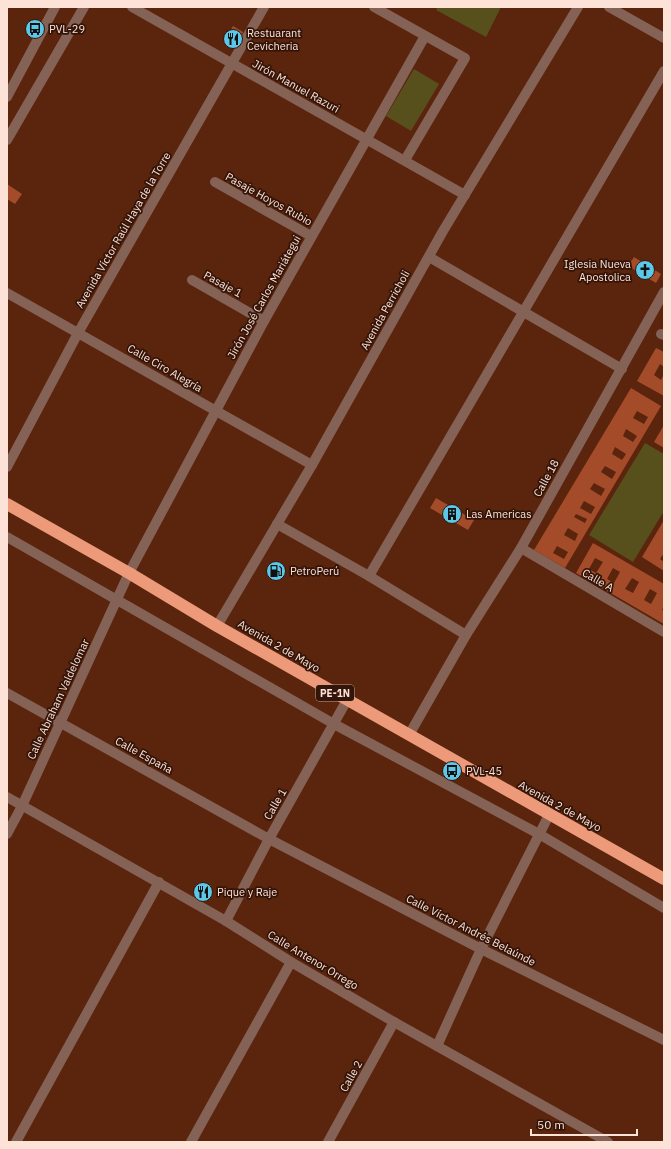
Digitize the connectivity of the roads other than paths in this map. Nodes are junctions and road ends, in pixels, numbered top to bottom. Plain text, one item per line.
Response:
1 (55, 7) edge
2 (84, 7) edge
3 (132, 7) edge
4 (264, 7) edge
5 (374, 7) edge
6 (578, 7) edge
7 (609, 7) edge
8 (425, 36) junction
9 (664, 38) edge
10 (232, 63) junction
11 (664, 71) edge
12 (7, 97) edge
13 (366, 139) junction
14 (7, 140) edge
15 (405, 160) junction
16 (216, 182) dead end
17 (465, 194) junction
18 (311, 236) junction
19 (429, 257) junction
20 (192, 280) dead end
21 (664, 292) edge
22 (7, 293) edge
23 (523, 311) junction
24 (264, 321) junction
25 (78, 333) junction
26 (622, 368) junction
27 (216, 411) junction
28 (312, 465) junction
29 (7, 467) edge
30 (7, 504) edge
31 (277, 524) junction
32 (7, 537) edge
33 (521, 548) junction
34 (129, 573) junction
35 (369, 576) junction
36 (116, 600) junction
37 (218, 626) junction
38 (664, 632) edge
39 (466, 635) junction
40 (7, 693) edge
41 (347, 700) junction
42 (60, 722) junction
43 (334, 724) junction
44 (410, 736) junction
45 (7, 797) edge
46 (22, 806) junction
47 (549, 814) junction
48 (7, 834) edge
49 (539, 834) junction
50 (269, 839) junction
51 (664, 879) edge
52 (159, 882) junction
53 (664, 908) edge
54 (226, 920) junction
55 (481, 949) junction
56 (291, 962) junction
57 (394, 1022) junction
58 (664, 1040) edge
59 (437, 1046) junction
60 (16, 1142) edge
61 (192, 1142) edge
62 (328, 1142) edge
63 (608, 1142) edge

1 - 12 street
2 - 14 street
3 - 10 street, Jirón Manuel Razuri
4 - 10 street, Avenida Víctor Raúl Haya de la Torre
5 - 8 street
6 - 17 street, Avenida Perricholi
7 - 9 street
8 - 13 street, Jirón José Carlos Mariátegui
8 - 15 street
10 - 13 street, Jirón Manuel Razuri
10 - 25 street, Avenida Víctor Raúl Haya de la Torre
11 - 23 street
13 - 15 street, Jirón Manuel Razuri
13 - 18 street, Jirón José Carlos Mariátegui
15 - 17 street, Jirón Manuel Razuri
16 - 18 street, Pasaje Hoyos Rubio
17 - 19 street, Avenida Perricholi
18 - 24 street, Jirón José Carlos Mariátegui
19 - 23 street
19 - 28 street, Avenida Perricholi
20 - 24 street, Pasaje 1
21 - 26 street, Calle 18
22 - 25 street, Calle Ciro Alegría
23 - 26 street
23 - 35 street
24 - 27 street, Jirón José Carlos Mariátegui
25 - 27 street, Calle Ciro Alegría
25 - 29 street, Avenida Víctor Raúl Haya de la Torre
26 - 33 street, Calle 18
27 - 28 street, Calle Ciro Alegría
27 - 34 street, Jirón José Carlos Mariátegui
28 - 31 street, Avenida Perricholi
30 - 34 highway, Avenida 2 de Mayo / PE-1N
31 - 35 street
31 - 37 street, Avenida Perricholi
32 - 36 street
33 - 38 street, Calle A
33 - 39 street, Calle 18
34 - 36 street, Calle Abraham Valdelomar
34 - 37 highway, Avenida 2 de Mayo / PE-1N
35 - 39 street
36 - 42 street, Calle Abraham Valdelomar
36 - 43 street
37 - 41 highway, Avenida 2 de Mayo / PE-1N
39 - 44 street, Calle 18
40 - 42 street, Calle España
41 - 43 street, Calle 1
41 - 44 highway, Avenida 2 de Mayo / PE-1N
42 - 46 street, Calle Abraham Valdelomar
42 - 50 street, Calle España
43 - 49 street
43 - 50 street, Calle 1
44 - 47 highway, Avenida 2 de Mayo / PE-1N
45 - 46 street, Calle Antenor Orrego
46 - 48 street, Calle Abraham Valdelomar
46 - 52 street, Calle Antenor Orrego
47 - 49 street
47 - 51 highway, Avenida 2 de Mayo / PE-1N
49 - 53 street
49 - 55 street
50 - 54 street, Calle 1
50 - 55 street, Calle Víctor Andrés Belaúnde
52 - 54 street, Calle Antenor Orrego
52 - 60 street
54 - 56 street, Calle Antenor Orrego
55 - 58 street, Calle Víctor Andrés Belaúnde
55 - 59 street
56 - 57 street, Calle Antenor Orrego
56 - 61 street
57 - 59 street, Calle Antenor Orrego
57 - 62 street, Calle 2
59 - 63 street, Calle Antenor Orrego

